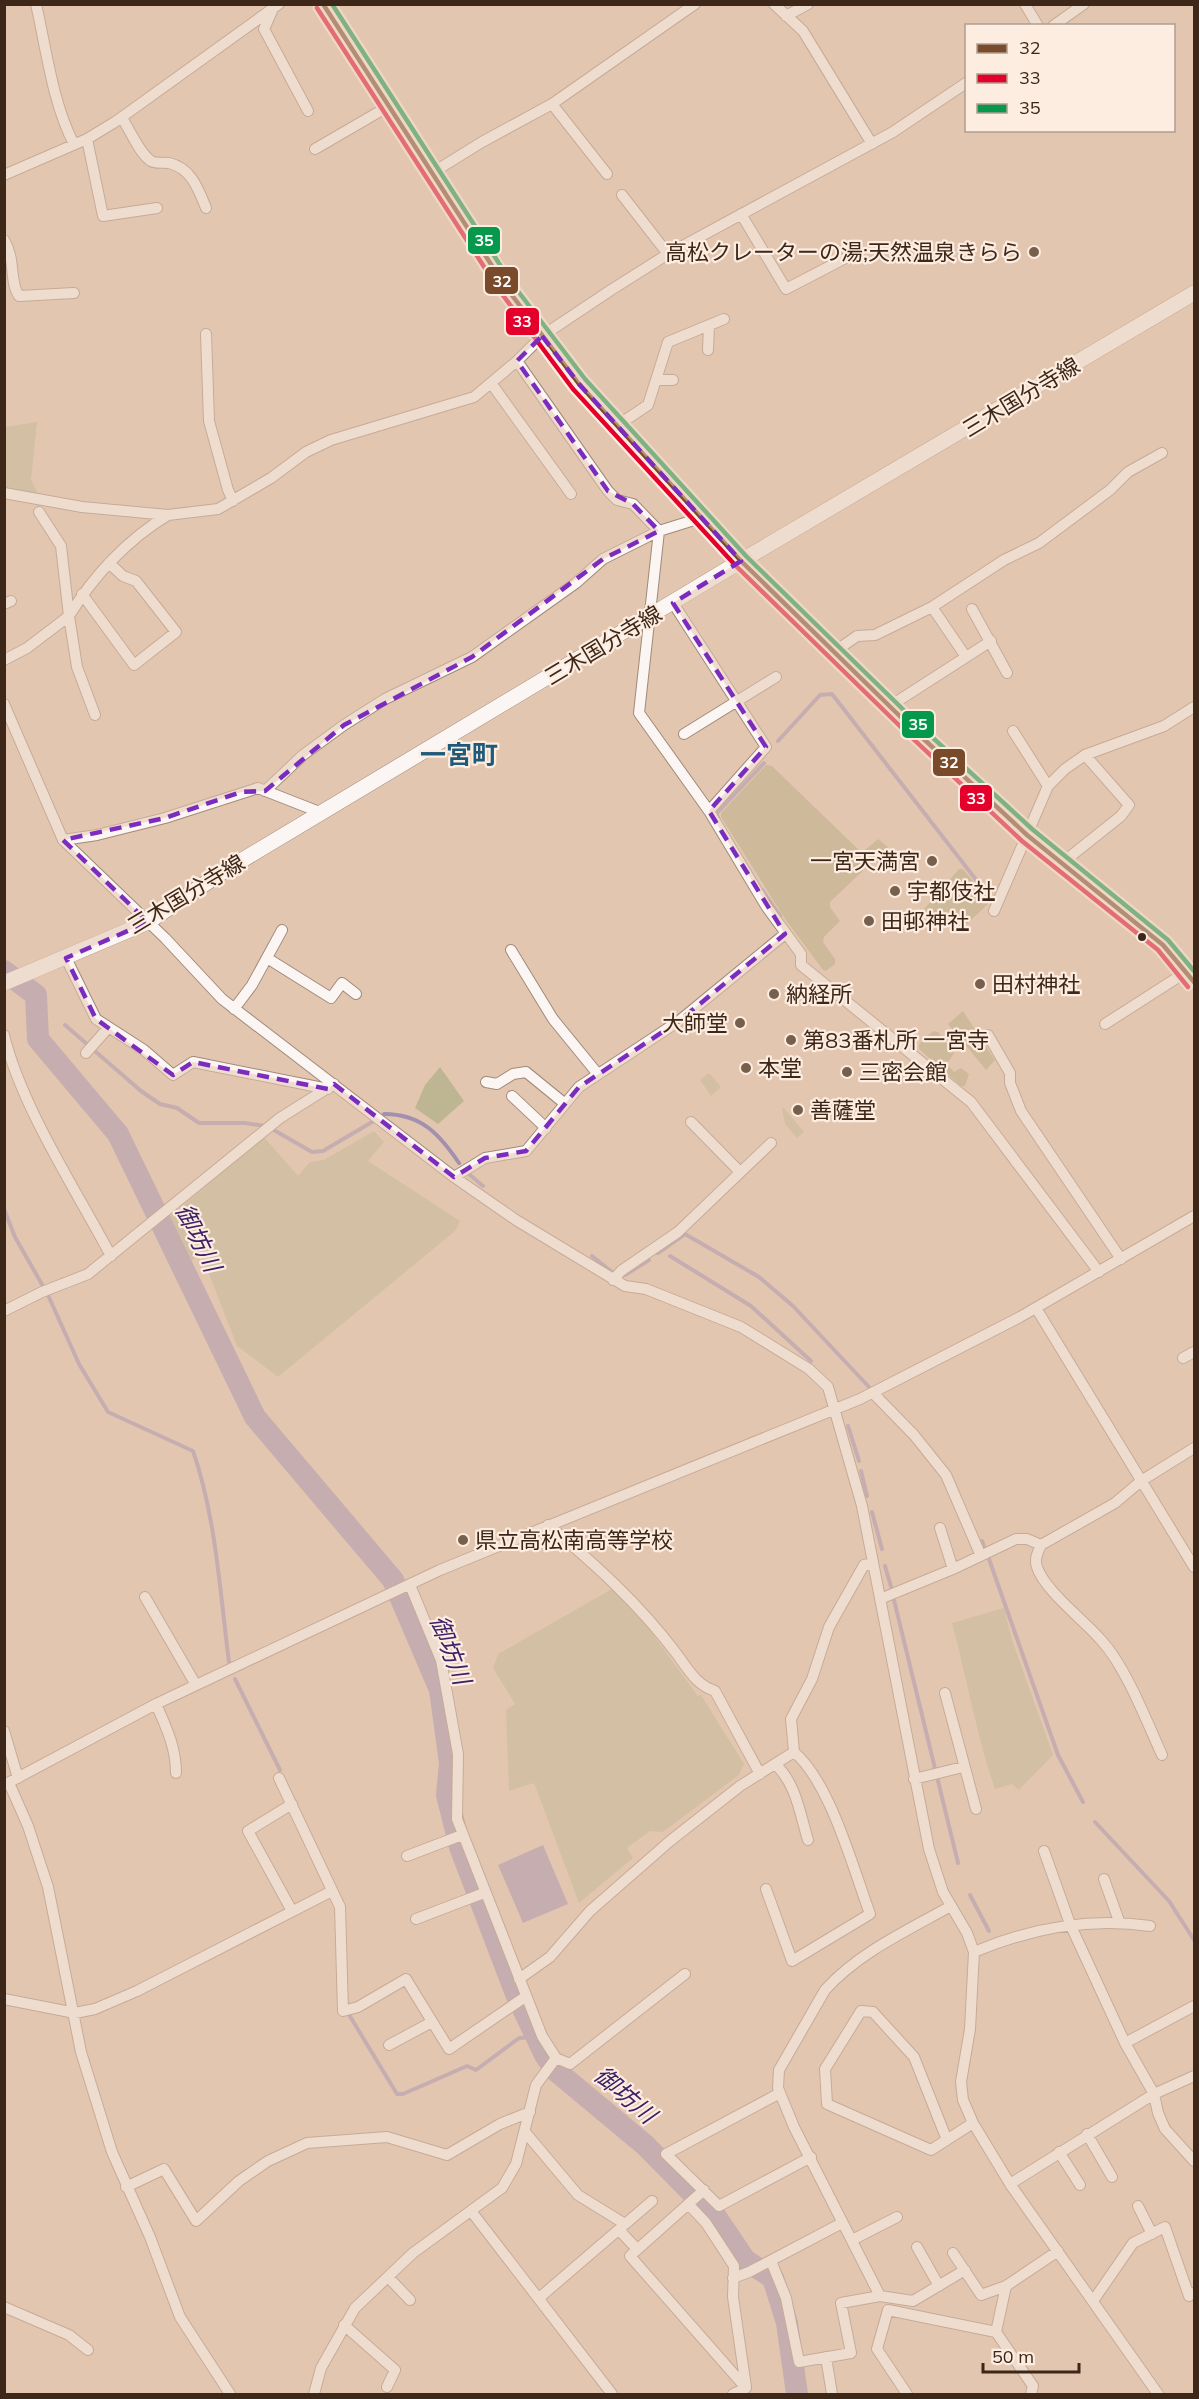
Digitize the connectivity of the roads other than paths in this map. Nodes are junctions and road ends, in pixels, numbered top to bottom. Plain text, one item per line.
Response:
1 (36, 4) edge
2 (323, 4) edge
3 (695, 4) edge
4 (774, 4) edge
5 (808, 4) edge
6 (1025, 4) edge
7 (1084, 4) edge
8 (276, 7) edge
9 (786, 16) junction
10 (1037, 24) edge
11 (1056, 24) edge
12 (965, 84) edge
13 (552, 104) junction
14 (388, 106) junction
15 (308, 111) dead end
16 (122, 118) junction
17 (87, 139) junction
18 (74, 144) junction
19 (872, 144) junction
20 (315, 149) dead end
21 (432, 173) junction
22 (607, 174) dead end
23 (4, 176) edge
24 (622, 195) dead end
25 (157, 208) dead end
26 (206, 208) dead end
27 (741, 214) junction
28 (4, 240) edge
29 (857, 252) dead end
30 (668, 254) junction
31 (74, 293) dead end
32 (1194, 293) edge
33 (724, 319) dead end
34 (709, 325) junction
35 (206, 334) dead end
36 (542, 336) junction
37 (708, 350) dead end
38 (517, 361) junction
39 (656, 380) junction
40 (673, 380) dead end
41 (491, 383) junction
42 (618, 425) junction
43 (1162, 453) dead end
44 (4, 493) edge
45 (571, 494) dead end
46 (233, 501) junction
47 (39, 512) dead end
48 (168, 515) junction
49 (698, 515) junction
50 (659, 531) junction
51 (741, 561) junction
52 (109, 563) junction
53 (82, 594) junction
54 (673, 603) junction
55 (932, 607) junction
56 (972, 609) dead end
57 (69, 616) junction
58 (649, 617) junction
59 (991, 641) junction
60 (834, 652) junction
61 (966, 657) junction
62 (4, 660) edge
63 (1007, 673) dead end
64 (776, 677) dead end
65 (737, 701) junction
66 (4, 704) edge
67 (890, 706) junction
68 (1194, 707) edge
69 (95, 715) dead end
70 (1013, 731) dead end
71 (684, 734) dead end
72 (1085, 755) junction
73 (1048, 786) junction
74 (265, 791) junction
75 (709, 811) junction
76 (322, 813) junction
77 (1027, 835) junction
78 (63, 840) junction
79 (1062, 863) junction
80 (994, 911) dead end
81 (148, 922) junction
82 (282, 930) dead end
83 (785, 934) junction
84 (511, 950) dead end
85 (66, 958) junction
86 (267, 958) junction
87 (1192, 974) edge
88 (5, 983) edge
89 (356, 994) dead end
90 (234, 1009) junction
91 (1105, 1024) dead end
92 (108, 1028) junction
93 (4, 1035) edge
94 (988, 1035) dead end
95 (86, 1053) dead end
96 (597, 1073) junction
97 (486, 1082) dead end
98 (331, 1087) junction
99 (512, 1096) dead end
100 (564, 1103) junction
101 (691, 1122) dead end
102 (546, 1128) junction
103 (771, 1143) dead end
104 (740, 1172) junction
105 (454, 1177) junction
106 (1194, 1216) edge
107 (111, 1256) junction
108 (1120, 1259) junction
109 (1099, 1272) junction
110 (613, 1280) junction
111 (1036, 1308) junction
112 (4, 1311) edge
113 (1194, 1352) edge
114 (1183, 1358) dead end
115 (873, 1393) junction
116 (834, 1408) junction
117 (1194, 1448) edge
118 (1142, 1481) junction
119 (548, 1525) junction
120 (940, 1528) dead end
121 (1041, 1545) junction
122 (981, 1556) junction
123 (873, 1563) junction
124 (1194, 1567) edge
125 (953, 1569) junction
126 (409, 1586) junction
127 (145, 1597) dead end
128 (880, 1599) junction
129 (196, 1685) junction
130 (945, 1693) dead end
131 (156, 1704) junction
132 (4, 1731) edge
133 (794, 1752) junction
134 (1162, 1755) dead end
135 (775, 1764) junction
136 (963, 1767) junction
137 (176, 1773) dead end
138 (760, 1774) junction
139 (279, 1778) dead end
140 (914, 1779) junction
141 (10, 1782) edge
142 (292, 1804) junction
143 (976, 1809) dead end
144 (462, 1836) junction
145 (808, 1840) dead end
146 (1044, 1851) dead end
147 (407, 1856) dead end
148 (1104, 1880) dead end
149 (766, 1889) dead end
150 (332, 1891) junction
151 (480, 1894) junction
152 (951, 1906) junction
153 (292, 1911) junction
154 (416, 1918) dead end
155 (1119, 1921) junction
156 (1070, 1924) junction
157 (1150, 1926) dead end
158 (974, 1952) junction
159 (685, 1974) dead end
160 (519, 1979) junction
161 (4, 1999) edge
162 (520, 2000) junction
163 (1194, 2006) edge
164 (75, 2013) junction
165 (432, 2022) junction
166 (1125, 2043) junction
167 (389, 2045) dead end
168 (554, 2061) junction
169 (1194, 2076) edge
170 (780, 2093) junction
171 (1154, 2094) junction
172 (530, 2112) junction
173 (973, 2123) junction
174 (525, 2132) junction
175 (1087, 2134) junction
176 (947, 2140) junction
177 (1059, 2152) junction
178 (811, 2157) junction
179 (1194, 2161) edge
180 (1112, 2177) dead end
181 (1010, 2184) junction
182 (1080, 2185) dead end
183 (126, 2187) junction
184 (704, 2190) junction
185 (652, 2201) dead end
186 (691, 2203) junction
187 (1138, 2206) dead end
188 (471, 2211) junction
189 (897, 2217) dead end
190 (842, 2223) junction
191 (622, 2227) junction
192 (1152, 2234) junction
193 (852, 2240) junction
194 (917, 2247) dead end
195 (637, 2249) junction
196 (1058, 2251) junction
197 (953, 2253) dead end
198 (769, 2262) junction
199 (965, 2270) junction
200 (388, 2277) junction
201 (733, 2278) junction
202 (939, 2286) junction
203 (1006, 2286) junction
204 (1194, 2293) edge
205 (880, 2296) junction
206 (538, 2298) junction
207 (410, 2300) dead end
208 (1093, 2301) junction
209 (4, 2307) edge
210 (344, 2325) junction
211 (996, 2332) junction
212 (88, 2350) dead end
213 (826, 2357) junction
214 (387, 2387) dead end
215 (747, 2391) edge
216 (903, 2393) edge
217 (230, 2394) edge
218 (314, 2394) edge
219 (612, 2394) edge
220 (733, 2394) edge
221 (832, 2394) edge
222 (1031, 2394) edge
223 (1158, 2394) edge

1 - 18 street
2 - 14 main road
3 - 13 street
4 - 9 street
5 - 9 street
6 - 10 street
7 - 11 street
8 - 15 street
8 - 16 street
9 - 19 street
12 - 19 street
13 - 21 street
13 - 22 street
14 - 20 street
14 - 21 main road
16 - 17 street
16 - 26 street
17 - 18 street
17 - 25 street
18 - 23 street
19 - 27 street
21 - 36 main road
24 - 30 street
27 - 29 street
27 - 30 street
28 - 31 street
30 - 36 street
32 - 51 main road, 三木国分寺線
33 - 34 street
34 - 37 street
34 - 39 street
35 - 46 street
36 - 38 street
36 - 42 main road
38 - 41 street
38 - 50 street
39 - 40 street
39 - 42 street
41 - 45 street
41 - 46 street
42 - 49 main road
43 - 55 street
44 - 48 street
46 - 48 street
47 - 57 street
48 - 52 street
49 - 50 street
49 - 51 main road
50 - 58 street
50 - 74 street
51 - 54 main road, 三木国分寺線
51 - 60 main road
52 - 53 street
52 - 53 street
53 - 57 street
54 - 58 main road, 三木国分寺線
54 - 65 street
55 - 60 street
55 - 61 street
56 - 59 street
57 - 62 street
57 - 69 street
58 - 75 street
58 - 76 main road, 三木国分寺線
59 - 61 street
59 - 63 street
60 - 67 main road
61 - 67 street
64 - 65 street
65 - 71 street
65 - 75 street
66 - 78 street
67 - 77 main road
68 - 72 street
70 - 73 street
72 - 73 street
72 - 79 street
73 - 77 street
74 - 76 street
74 - 78 street
75 - 83 street
76 - 81 main road, 三木国分寺線
77 - 79 main road
77 - 80 street
78 - 81 street
79 - 87 main road
81 - 85 main road, 三木国分寺線
81 - 90 street
82 - 86 street
83 - 96 street
83 - 109 street
84 - 96 street
85 - 88 main road, 三木国分寺線
85 - 92 street
86 - 89 street
86 - 90 street
87 - 91 street
90 - 98 street
92 - 95 street
92 - 98 street
93 - 107 street
94 - 108 street
96 - 100 street
97 - 100 street
98 - 105 street
98 - 107 street
99 - 102 street
100 - 102 street
101 - 104 street
102 - 105 street
103 - 104 street
104 - 110 street
105 - 110 street
106 - 108 street
107 - 112 street
108 - 109 street
109 - 111 street
110 - 116 street
111 - 115 street
111 - 118 street
113 - 114 street
115 - 116 street
115 - 122 street
116 - 119 street
116 - 123 street
117 - 118 street
118 - 121 street
118 - 124 street
119 - 126 street
119 - 138 street
120 - 125 street
121 - 122 street
121 - 134 street
122 - 125 street
123 - 128 street
123 - 133 street
125 - 128 street
126 - 129 street
126 - 144 street
127 - 129 street
128 - 140 street
129 - 131 street
130 - 136 street
131 - 137 street
131 - 141 street
132 - 141 street
133 - 135 street
133 - 149 street
135 - 138 street
135 - 145 street
136 - 140 street
136 - 143 street
138 - 160 street
139 - 142 street
140 - 152 street
141 - 164 street
142 - 150 street
142 - 153 street
144 - 147 street
144 - 151 street
146 - 156 street
148 - 155 street
150 - 153 street
150 - 165 street
151 - 154 street
151 - 160 street
152 - 158 street
152 - 170 street
153 - 164 street
155 - 156 street
155 - 157 street
156 - 158 street
156 - 166 street
158 - 173 street
159 - 168 street
160 - 162 street
161 - 164 street
162 - 165 street
162 - 168 street
163 - 166 street
164 - 183 street
165 - 167 street
166 - 171 street
168 - 172 street
169 - 171 street
170 - 178 street
170 - 184 street
171 - 175 street
171 - 179 street
172 - 174 street
172 - 183 street
173 - 176 street
173 - 181 street
174 - 188 street
174 - 191 street
175 - 177 street
175 - 180 street
176 - 176 street
177 - 181 street
177 - 182 street
178 - 184 street
178 - 190 street
181 - 196 street
183 - 217 street
184 - 186 street
185 - 191 street
186 - 195 street
186 - 201 street
187 - 192 street
188 - 200 street
188 - 206 street
189 - 193 street
190 - 193 street
190 - 198 street
191 - 195 street
191 - 206 street
192 - 204 street
192 - 208 street
193 - 205 street
194 - 202 street
195 - 215 street
196 - 203 street
196 - 208 street
197 - 199 street
198 - 201 street
198 - 213 street
199 - 202 street
199 - 203 street
200 - 207 street
200 - 210 street
201 - 215 street
202 - 205 street
203 - 211 street
205 - 213 street
206 - 219 street
208 - 223 street
209 - 212 street
210 - 214 street
210 - 218 street
211 - 216 street
211 - 222 street
213 - 221 street
215 - 220 street

